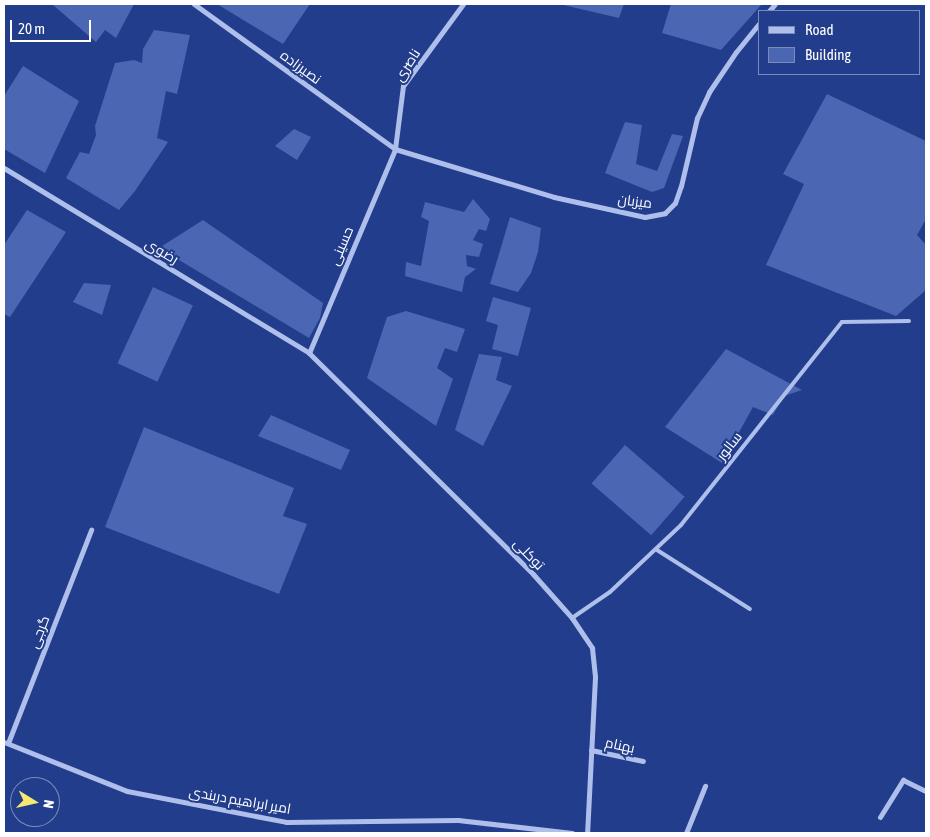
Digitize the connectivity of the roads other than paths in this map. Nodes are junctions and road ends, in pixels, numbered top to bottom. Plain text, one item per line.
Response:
1 (194, 4) edge
2 (463, 4) edge
3 (758, 25) edge
4 (395, 149) junction
5 (4, 168) edge
6 (909, 321) dead end
7 (309, 353) junction
8 (92, 530) dead end
9 (657, 550) junction
10 (750, 608) dead end
11 (572, 618) junction
12 (6, 742) edge
13 (592, 750) junction
14 (643, 761) dead end
15 (705, 786) dead end
16 (926, 791) edge
17 (880, 817) dead end
18 (572, 833) edge
19 (587, 833) edge
20 (686, 833) edge

1 - 4 street, نصیرزاده
2 - 4 street, ناصری
3 - 4 street, میزبان
4 - 7 street, حسینی
5 - 7 street, رضوى
6 - 9 lane, سالور
7 - 11 street, توکلی
8 - 12 street, گرجی
9 - 10 lane
9 - 11 lane, سالور
11 - 13 street, توکلی
12 - 18 street, امیر ابراهیم دربندی
13 - 14 street, بهنام
13 - 19 street, توکلی
15 - 20 street
16 - 17 street

